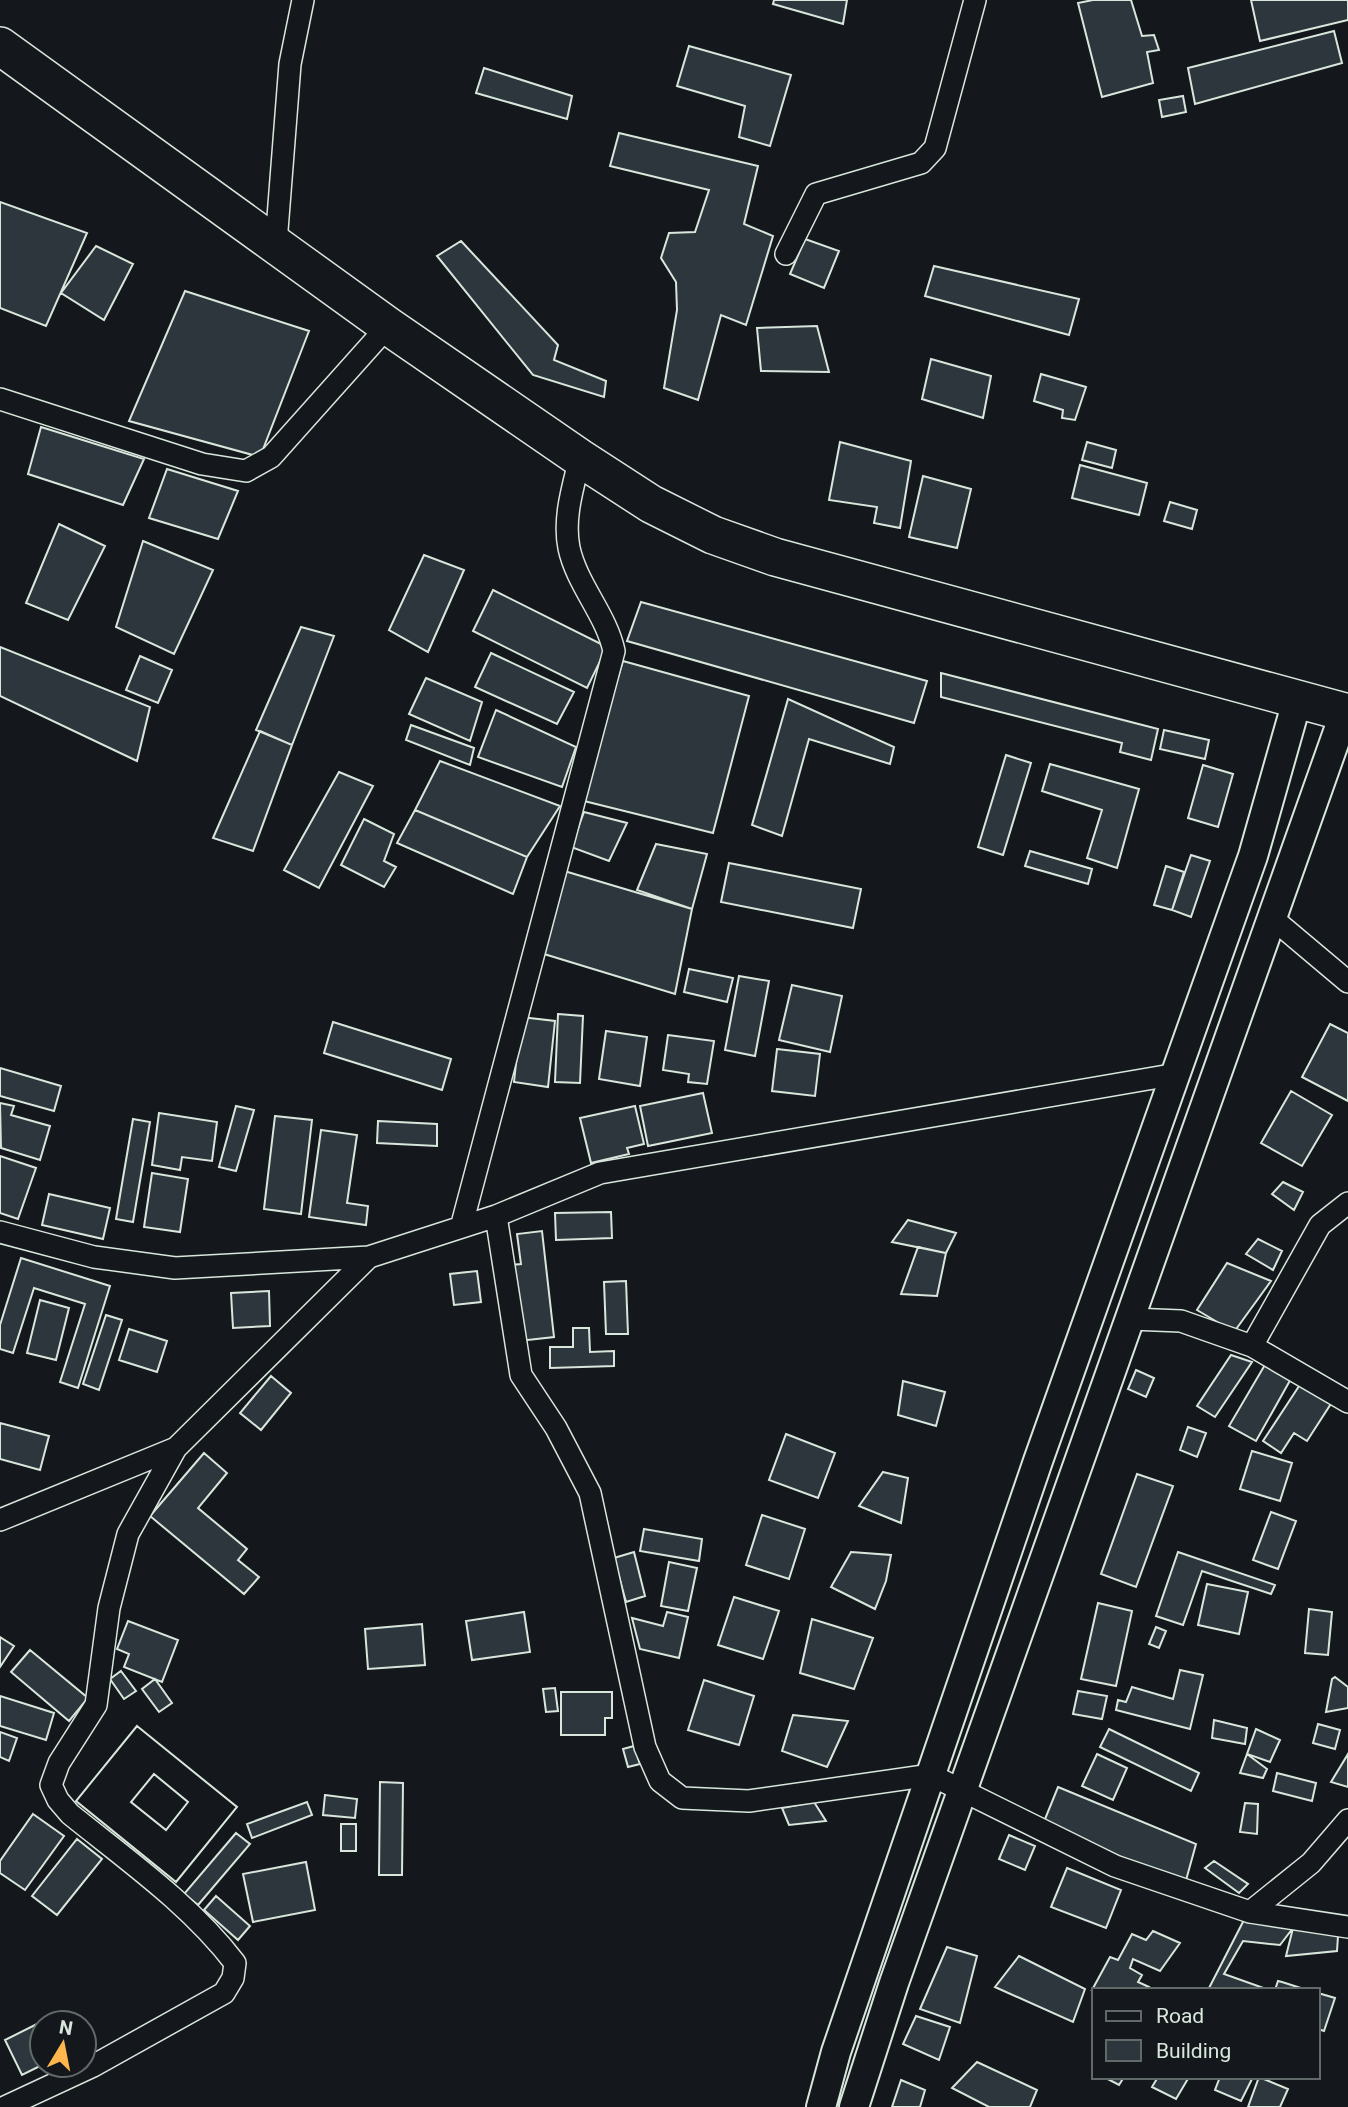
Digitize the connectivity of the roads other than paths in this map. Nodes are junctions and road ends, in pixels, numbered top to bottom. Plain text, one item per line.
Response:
1 (303, 0) edge
2 (975, 0) edge
3 (0, 46) edge
4 (276, 243) junction
5 (786, 254) dead end
6 (388, 326) junction
7 (0, 399) edge
8 (580, 458) junction
9 (1297, 701) junction
10 (1346, 713) edge
11 (1272, 918) junction
12 (1348, 982) edge
13 (1177, 1074) junction
14 (1348, 1203) edge
15 (496, 1216) junction
16 (461, 1224) junction
17 (0, 1232) edge
18 (369, 1257) junction
19 (1131, 1320) junction
20 (1252, 1346) junction
21 (1348, 1402) edge
22 (176, 1448) junction
23 (0, 1520) edge
24 (931, 1775) junction
25 (963, 1788) junction
26 (1348, 1820) edge
27 (1250, 1912) junction
28 (1348, 1927) edge
29 (5, 2107) edge
30 (821, 2107) edge
31 (854, 2107) edge

1 - 4 street
2 - 5 street
3 - 4 highway
4 - 6 highway
6 - 7 street
6 - 8 highway
8 - 9 highway
8 - 16 street
9 - 10 highway
9 - 13 street
10 - 11 street
11 - 12 street
11 - 19 street
13 - 15 street
13 - 24 street
14 - 20 street
15 - 16 street
15 - 24 street
16 - 18 street
17 - 18 street
18 - 22 street
19 - 20 street
19 - 25 street
20 - 21 street
22 - 23 street
22 - 29 street
24 - 25 street
24 - 30 street
25 - 27 street
25 - 31 street
26 - 27 street
27 - 28 street

